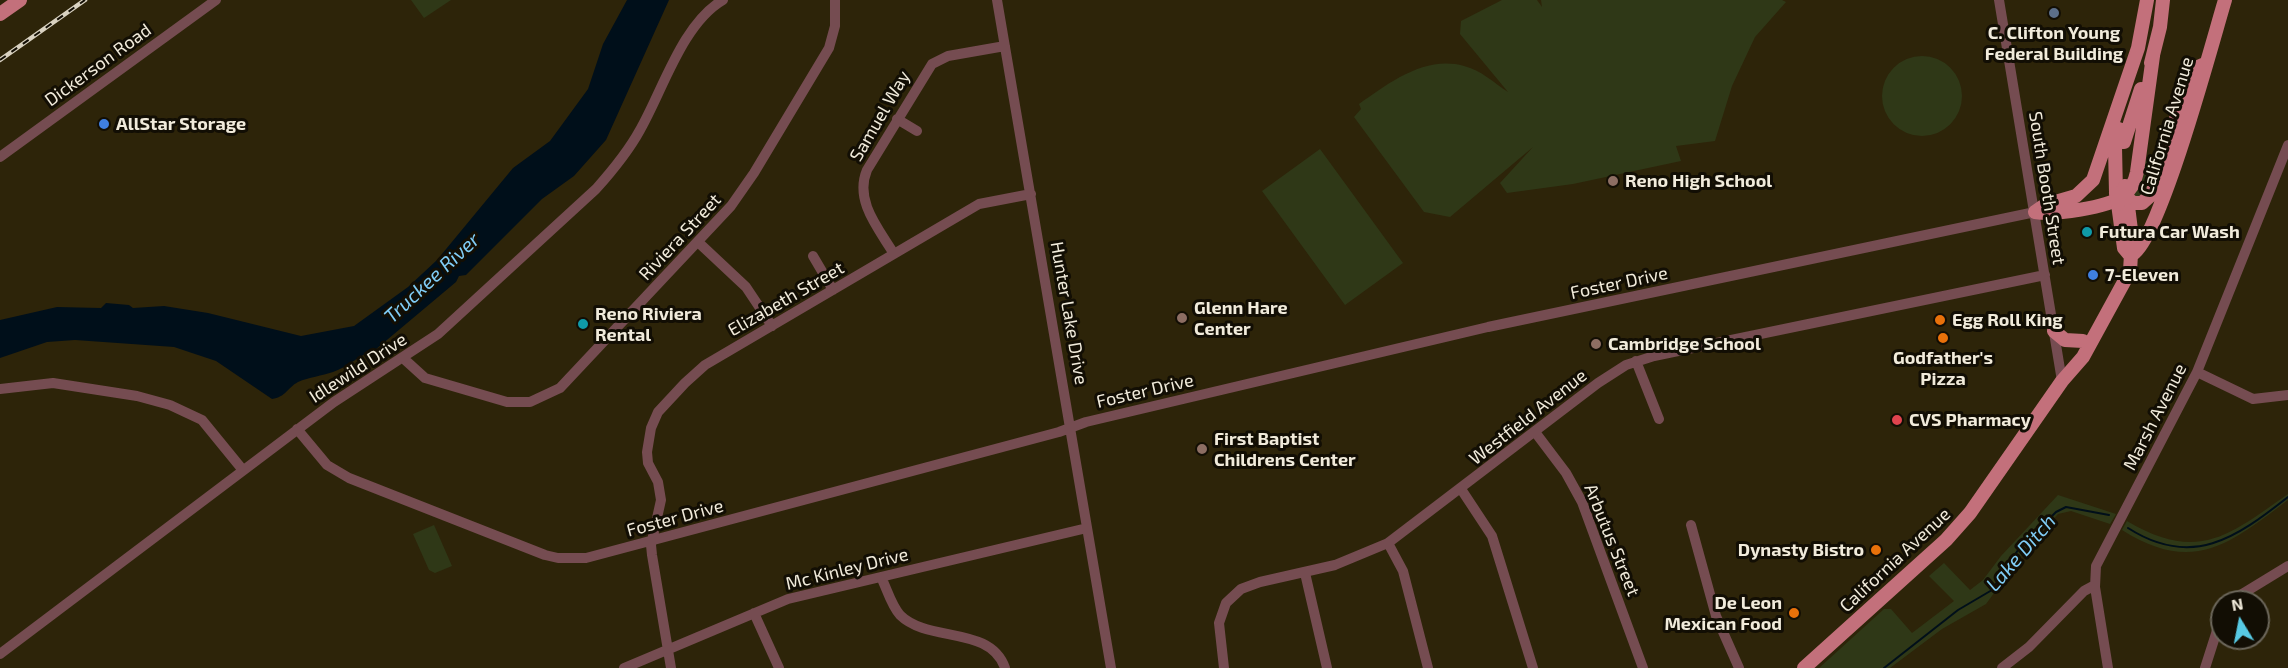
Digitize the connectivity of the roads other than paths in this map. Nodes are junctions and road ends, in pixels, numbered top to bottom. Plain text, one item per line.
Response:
1 (20, 0) edge
2 (216, 0) edge
3 (723, 0) edge
4 (835, 0) edge
5 (997, 0) edge
6 (2000, 0) edge
7 (2148, 0) edge
8 (2154, 0) edge
9 (2163, 0) edge
10 (2224, 0) edge
11 (0, 14) edge
12 (1005, 46) junction
13 (2153, 56) junction
14 (2205, 64) junction
15 (897, 119) junction
16 (917, 131) dead end
17 (2288, 145) edge
18 (0, 156) edge
19 (1031, 194) junction
20 (2121, 195) junction
21 (2035, 213) junction
22 (698, 242) junction
23 (894, 254) junction
24 (2131, 255) junction
25 (813, 256) dead end
26 (2045, 275) junction
27 (833, 290) junction
28 (772, 326) junction
29 (2054, 331) junction
30 (2083, 341) junction
31 (403, 358) junction
32 (1636, 361) junction
33 (2197, 372) junction
34 (2062, 381) junction
35 (0, 389) edge
36 (2288, 395) edge
37 (1659, 419) dead end
38 (1071, 427) junction
39 (297, 429) junction
40 (1534, 432) junction
41 (242, 469) junction
42 (1461, 489) junction
43 (1691, 525) dead end
44 (1087, 528) junction
45 (652, 541) junction
46 (1388, 543) junction
47 (2288, 566) edge
48 (1305, 573) junction
49 (881, 577) junction
50 (2095, 585) junction
51 (2249, 590) edge
52 (754, 613) junction
53 (668, 650) junction
54 (2211, 650) edge
55 (1, 651) edge
56 (624, 668) edge
57 (671, 668) edge
58 (779, 668) edge
59 (1005, 668) edge
60 (1111, 668) edge
61 (1224, 668) edge
62 (1327, 668) edge
63 (1428, 668) edge
64 (1533, 668) edge
65 (1643, 668) edge
66 (1739, 668) edge
67 (1804, 668) edge
68 (2002, 668) edge
69 (2108, 668) edge
70 (2205, 668) edge

1 - 11 main road
2 - 18 street, Dickerson Road
3 - 31 street, Idlewild Drive
4 - 22 street, Riviera Street
5 - 12 street, Hunter Lake Drive
6 - 21 street, South Booth Street
7 - 21 main road
8 - 20 main road
9 - 13 main road
10 - 14 main road, California Avenue
12 - 15 street, Samuel Way
12 - 19 street, Hunter Lake Drive
13 - 20 main road
13 - 21 main road
14 - 20 main road
14 - 24 main road, California Avenue
15 - 16 street
15 - 23 street, Samuel Way
17 - 33 street, Marsh Avenue
19 - 23 street, Elizabeth Street
19 - 38 street, Hunter Lake Drive
20 - 24 main road
21 - 26 street, South Booth Street
21 - 38 street, Foster Drive
22 - 28 street
22 - 31 street, Riviera Street
23 - 27 street, Elizabeth Street
24 - 30 main road, California Avenue
24 - 34 main road, California Avenue
25 - 27 street
26 - 29 street, South Booth Street
26 - 32 street, Westfield Avenue
27 - 28 street, Elizabeth Street
28 - 45 street, Elizabeth Street
29 - 30 main road
29 - 34 street, South Booth Street
30 - 34 main road, California Avenue
31 - 39 street, Idlewild Drive
32 - 37 street
32 - 40 street, Westfield Avenue
33 - 36 street
33 - 50 street, Marsh Avenue
34 - 67 main road, California Avenue
35 - 41 street
38 - 44 street, Hunter Lake Drive
38 - 45 street, Foster Drive
39 - 41 street, Idlewild Drive
39 - 45 street, Foster Drive
40 - 42 street, Westfield Avenue
40 - 65 street, Arbutus Street
41 - 55 street, Idlewild Drive
42 - 46 street, Westfield Avenue
42 - 64 street
43 - 66 street
44 - 49 street, Mc Kinley Drive
44 - 60 street, Hunter Lake Drive
45 - 53 street, Elizabeth Street
46 - 48 street, Westfield Avenue
46 - 63 street
47 - 51 street
48 - 61 street, Westfield Avenue
48 - 62 street
49 - 52 street, Mc Kinley Drive
49 - 59 street
50 - 68 street
50 - 69 street, Marsh Avenue
52 - 53 street, Mc Kinley Drive
52 - 58 street
53 - 56 street, Mc Kinley Drive
53 - 57 street, Elizabeth Street
54 - 70 street

